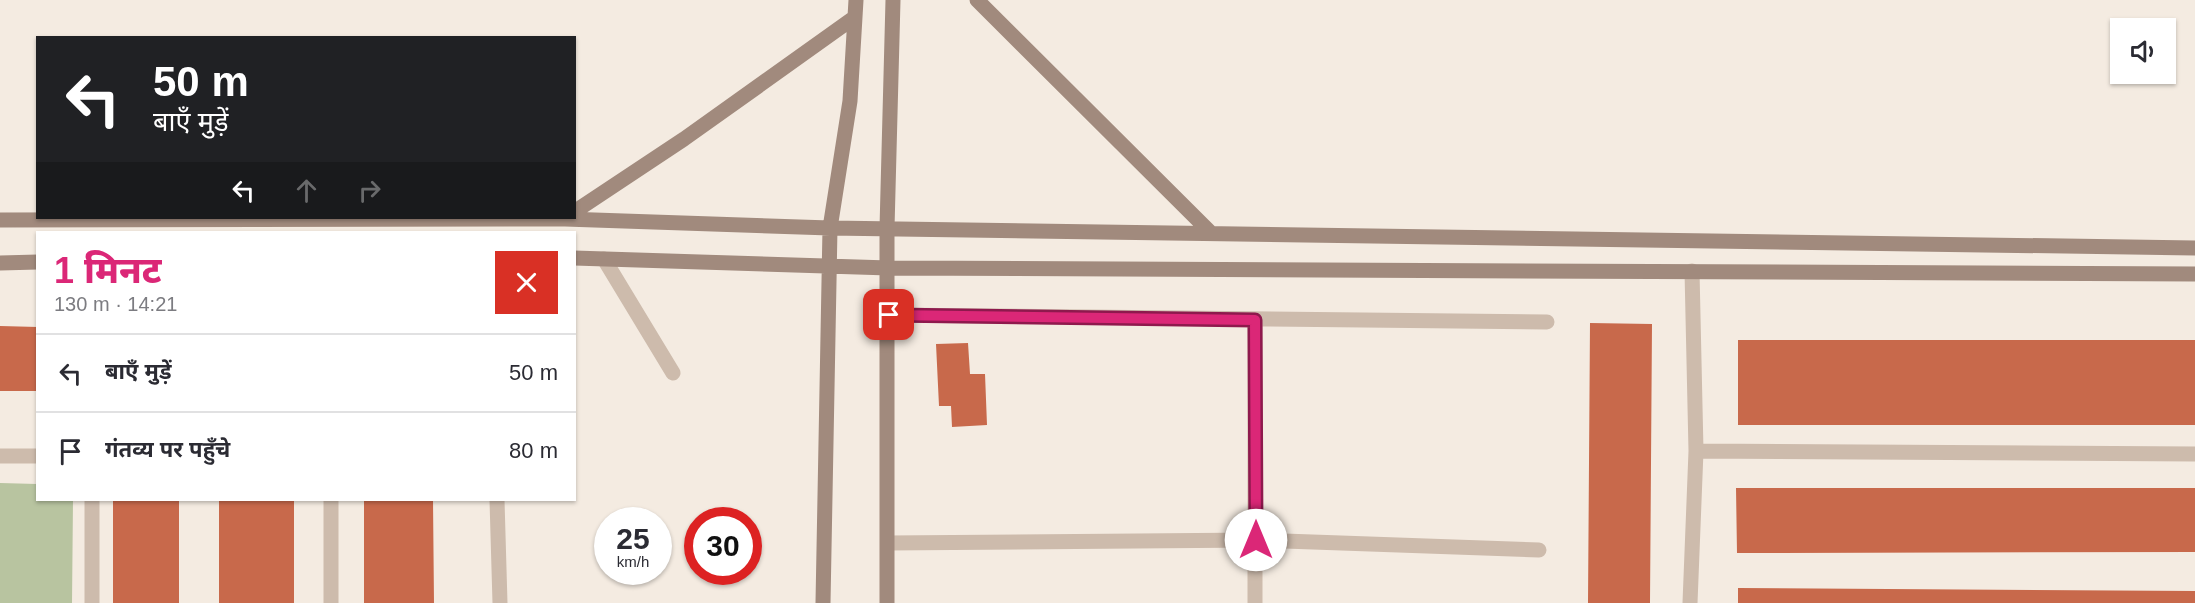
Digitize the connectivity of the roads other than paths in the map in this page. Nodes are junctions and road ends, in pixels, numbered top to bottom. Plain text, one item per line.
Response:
1 (856, 0) edge
2 (893, 0) edge
3 (977, 0) edge
4 (855, 17) junction
5 (576, 211) edge
6 (576, 216) edge
7 (142, 219) edge
8 (0, 220) edge
9 (830, 228) junction
10 (887, 228) junction
11 (1211, 233) junction
12 (2195, 248) edge
13 (576, 258) edge
14 (604, 258) junction
15 (0, 262) edge
16 (36, 262) edge
17 (828, 266) junction
18 (889, 268) junction
19 (1692, 271) junction
20 (2195, 274) edge
21 (889, 315) junction
22 (1255, 320) junction
23 (1547, 322) dead end
24 (674, 373) dead end
25 (1696, 451) junction
26 (2195, 454) edge
27 (0, 456) edge
28 (36, 456) edge
29 (92, 501) edge
30 (331, 501) edge
31 (497, 501) edge
32 (1256, 540) junction
33 (888, 543) junction
34 (1539, 550) dead end
35 (92, 603) edge
36 (331, 603) edge
37 (500, 603) edge
38 (823, 603) edge
39 (887, 603) edge
40 (1255, 603) edge
41 (1690, 603) edge

1 - 4 main road
2 - 10 main road
3 - 11 main road
4 - 5 main road
4 - 9 main road
6 - 9 main road
7 - 8 main road
9 - 10 main road
9 - 17 main road
10 - 11 main road
10 - 18 main road
11 - 12 main road
13 - 14 main road
14 - 17 main road
14 - 24 street
15 - 16 main road
17 - 18 main road
17 - 38 main road
18 - 19 main road
18 - 21 main road
19 - 20 main road
19 - 25 street
21 - 22 street
21 - 33 main road
22 - 23 street
22 - 32 street
25 - 26 street
25 - 41 street
27 - 28 street
29 - 35 street
30 - 36 street
31 - 37 street
32 - 33 street
32 - 34 street
32 - 40 street
33 - 39 main road

